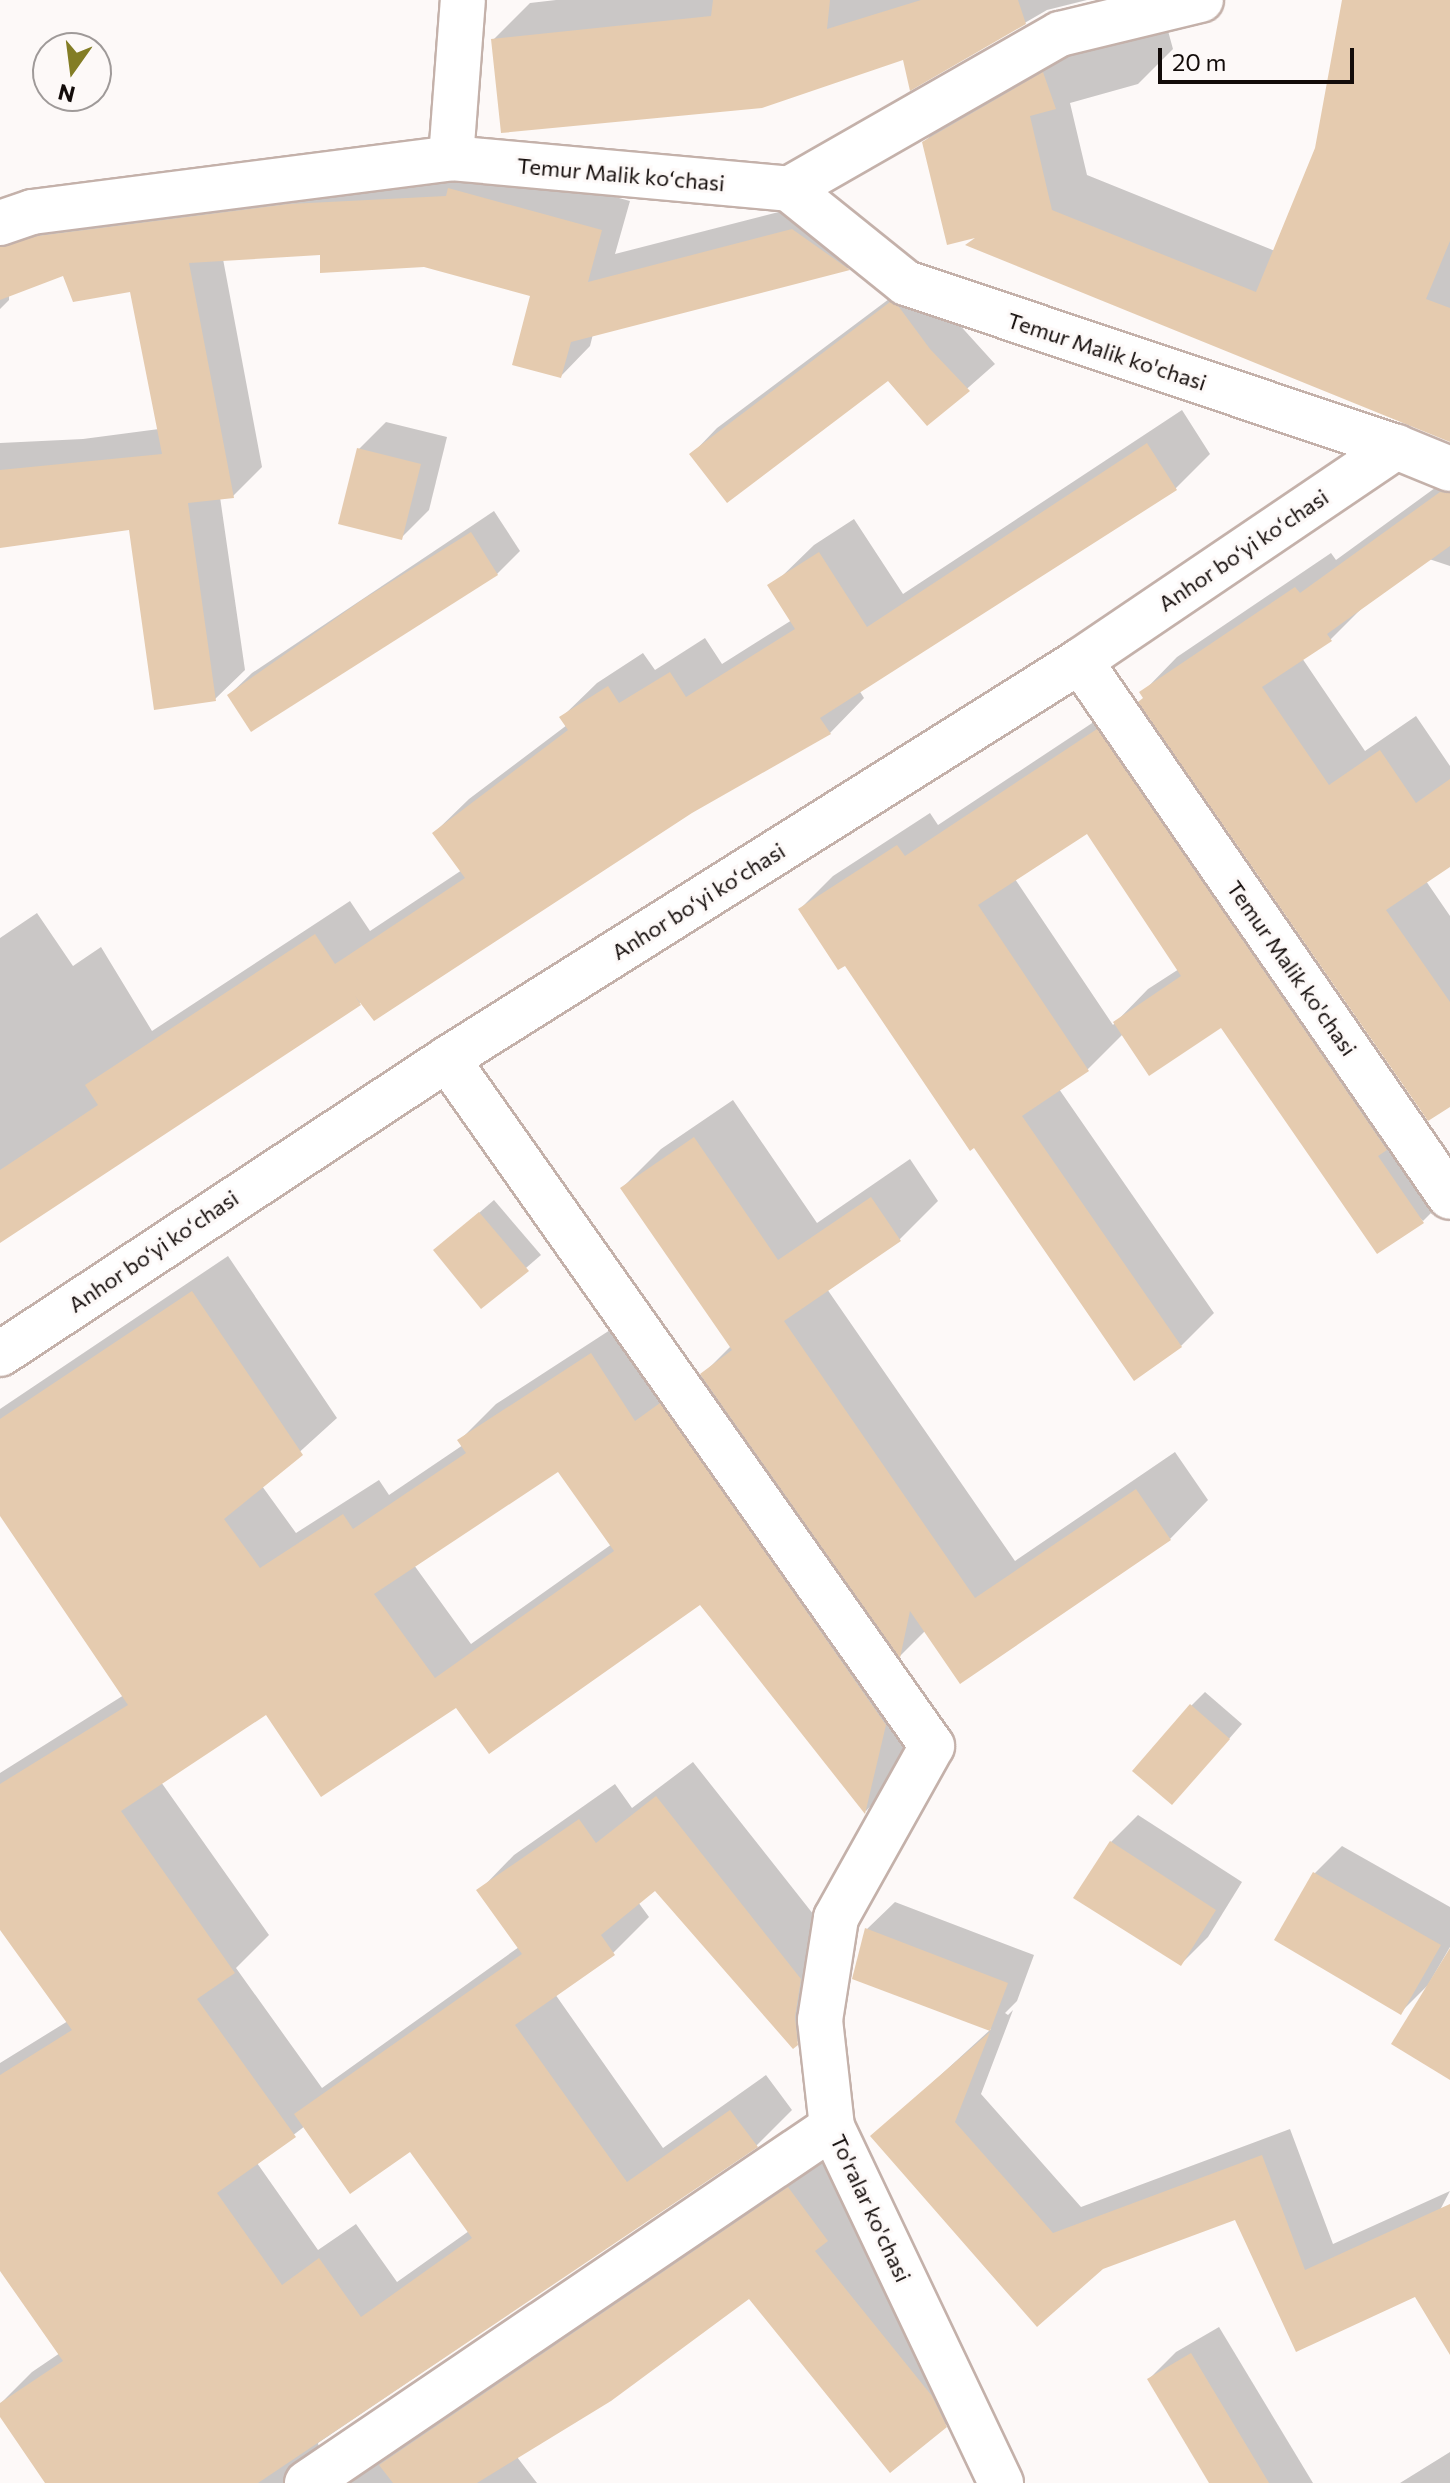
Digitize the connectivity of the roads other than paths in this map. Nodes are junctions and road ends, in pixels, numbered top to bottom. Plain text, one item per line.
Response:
1 (463, 0) edge
2 (1201, 0) edge
3 (451, 158) junction
4 (789, 189) junction
5 (0, 223) edge
6 (1396, 447) junction
7 (1450, 469) edge
8 (1080, 661) junction
9 (447, 1059) junction
10 (1450, 1197) edge
11 (0, 1354) edge
12 (832, 2127) junction
13 (307, 2483) edge
14 (1001, 2483) edge

1 - 3 street
2 - 4 street
3 - 4 street, Temur Malik koʻchasi
3 - 5 street, Temur Malik koʻchasi
4 - 6 street, Temur Malik ko'chasi
6 - 7 street, Temur Malik ko'chasi
6 - 8 street, Anhor boʻyi koʻchasi
8 - 9 street, Anhor boʻyi koʻchasi
8 - 10 street, Temur Malik ko'chasi
9 - 11 street, Anhor boʻyi koʻchasi
9 - 12 street, To'ralar ko'chasi
12 - 13 street
12 - 14 street, To'ralar ko'chasi

